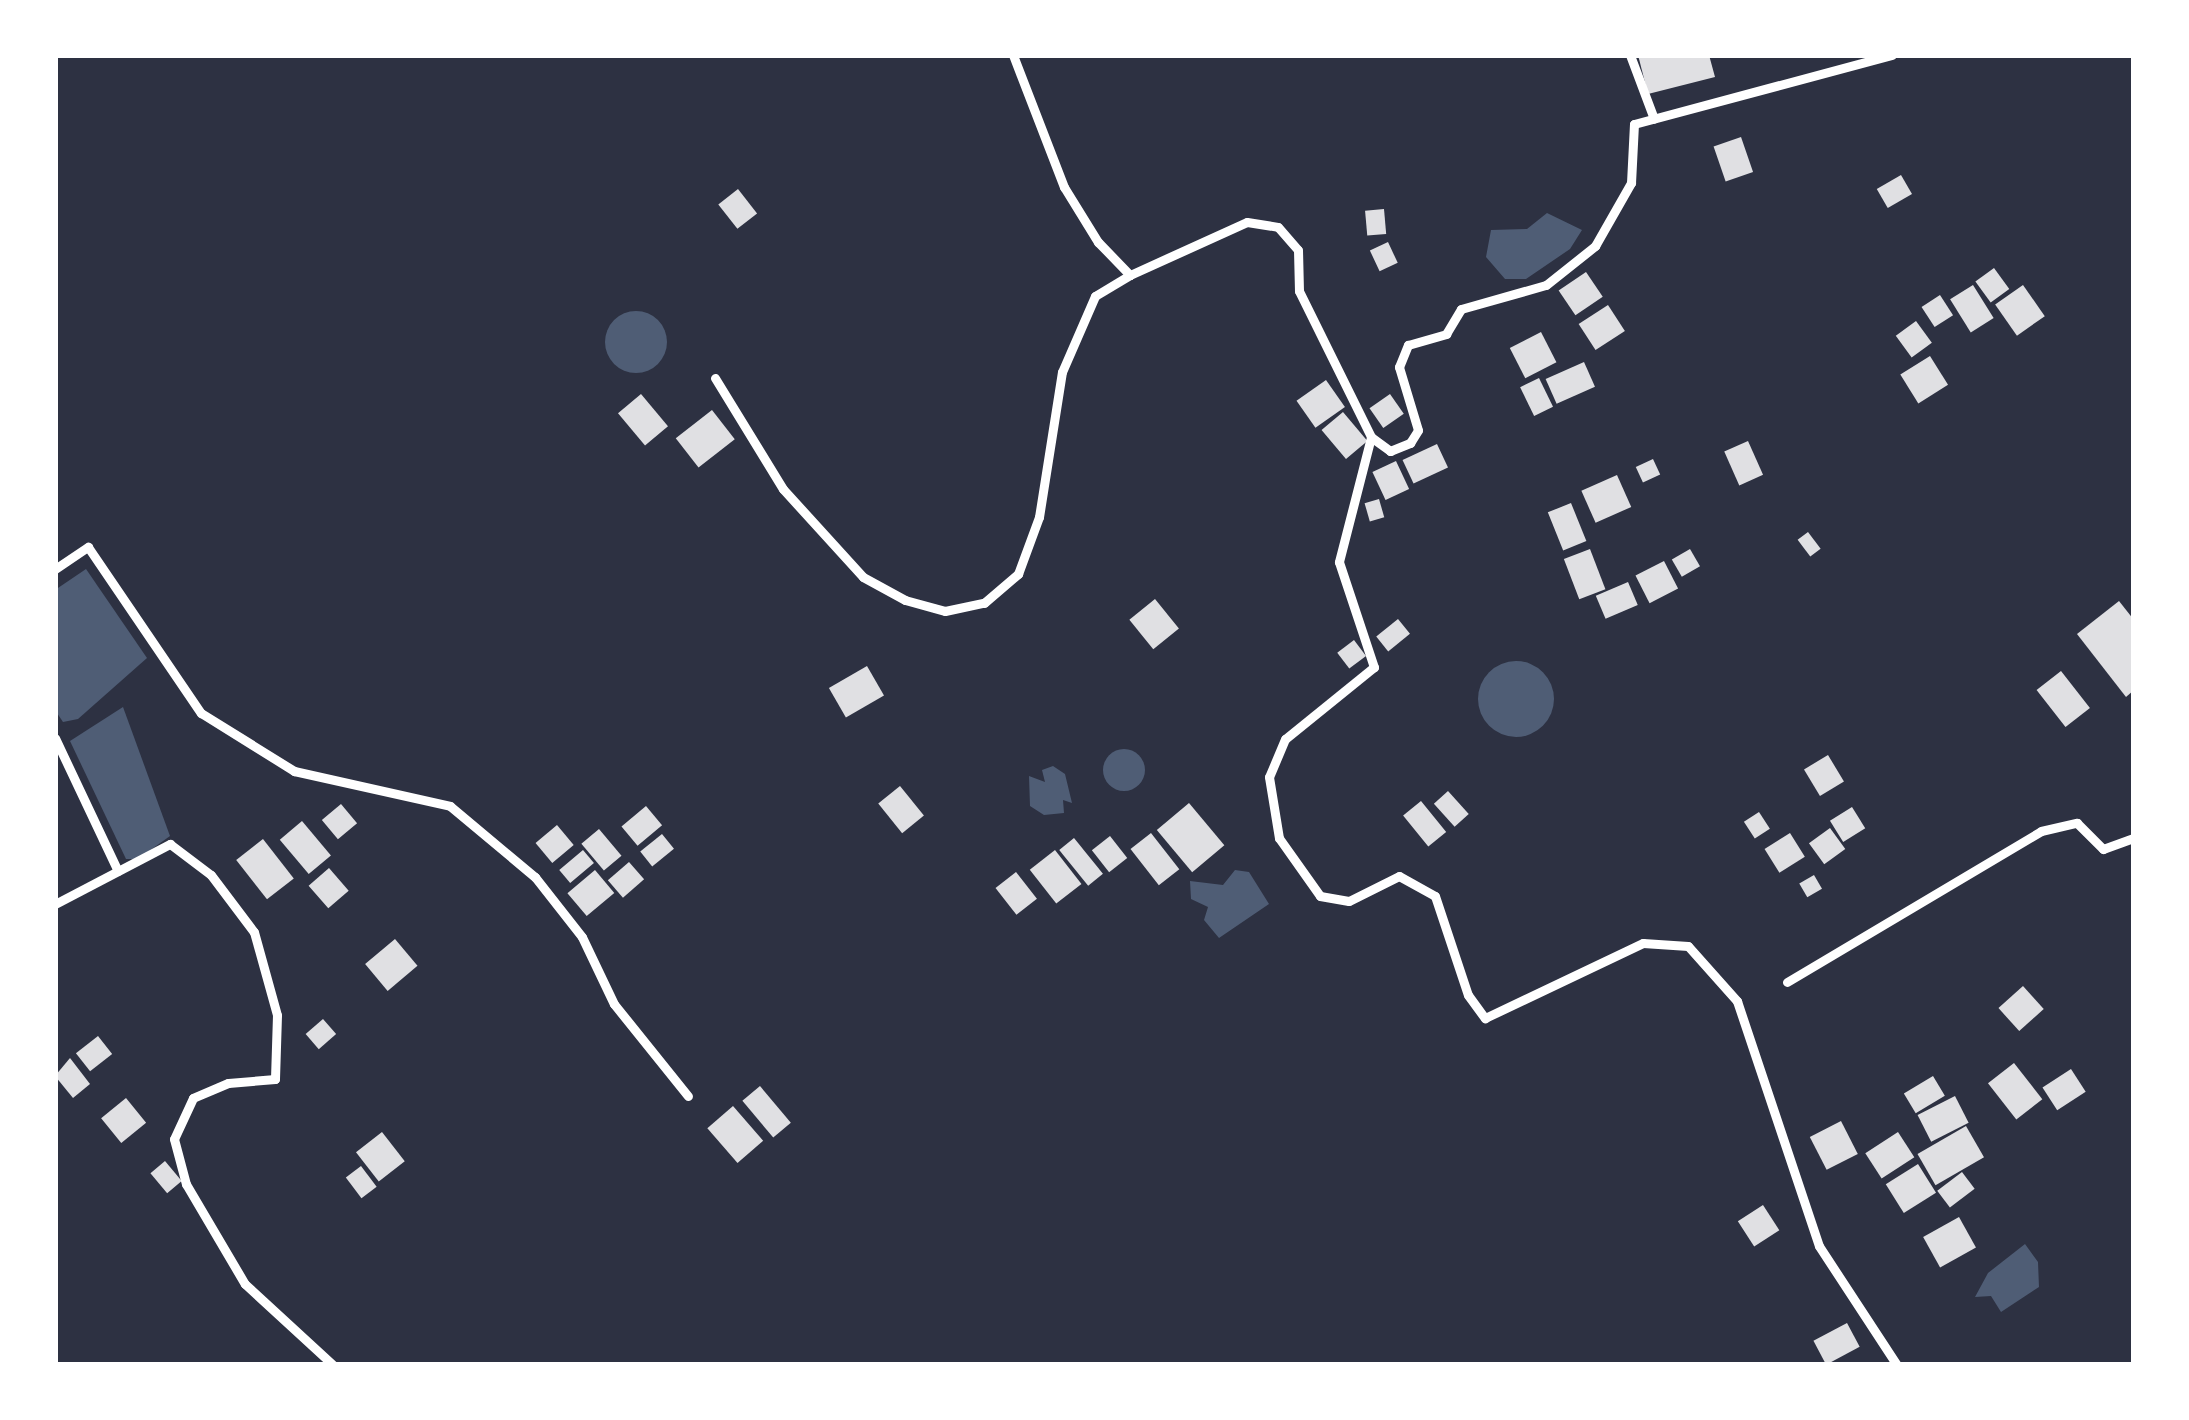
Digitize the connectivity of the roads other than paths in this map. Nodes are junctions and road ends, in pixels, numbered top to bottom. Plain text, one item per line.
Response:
1 (1013, 55) edge
2 (1630, 55) edge
3 (1892, 55) edge
4 (1654, 119) junction
5 (1130, 275) junction
6 (715, 378) dead end
7 (1371, 437) junction
8 (55, 569) edge
9 (55, 738) edge
10 (2134, 838) edge
11 (118, 871) junction
12 (55, 904) edge
13 (1787, 982) dead end
14 (688, 1096) dead end
15 (333, 1365) edge
16 (1898, 1365) edge

1 - 5 street
2 - 4 street
3 - 4 street
4 - 7 street
5 - 6 street
5 - 7 street
7 - 16 street
8 - 14 street
9 - 11 street
10 - 13 street
11 - 12 street
11 - 15 street

